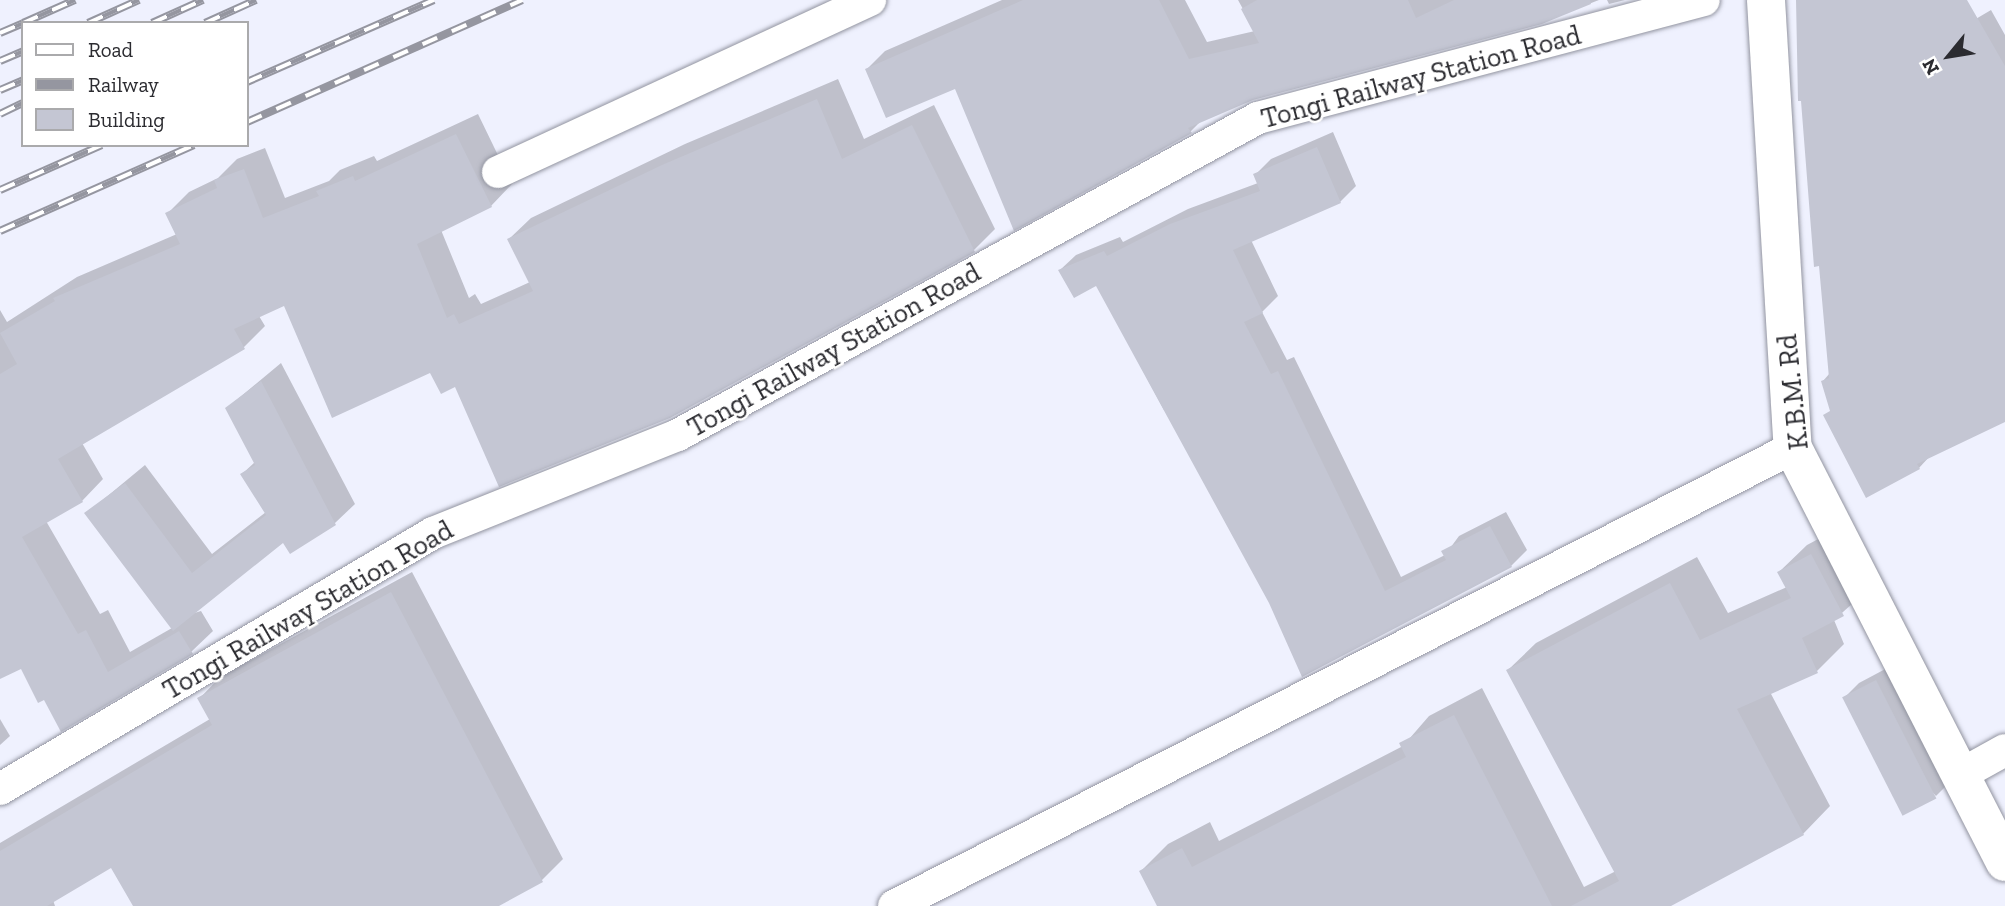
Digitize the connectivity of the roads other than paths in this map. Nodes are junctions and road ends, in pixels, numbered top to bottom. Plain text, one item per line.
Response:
1 (870, 0) edge
2 (1704, 0) edge
3 (1766, 0) edge
4 (498, 172) dead end
5 (1793, 449) junction
6 (2005, 750) edge
7 (1960, 775) junction
8 (0, 789) edge
9 (2005, 862) edge
10 (894, 906) edge

1 - 4 street
2 - 8 street, Tongi Railway Station Road
3 - 5 street, K.B.M. Rd
5 - 7 street, K.B.M. Rd
5 - 10 street
6 - 7 street
7 - 9 street, K.B.M. Rd

